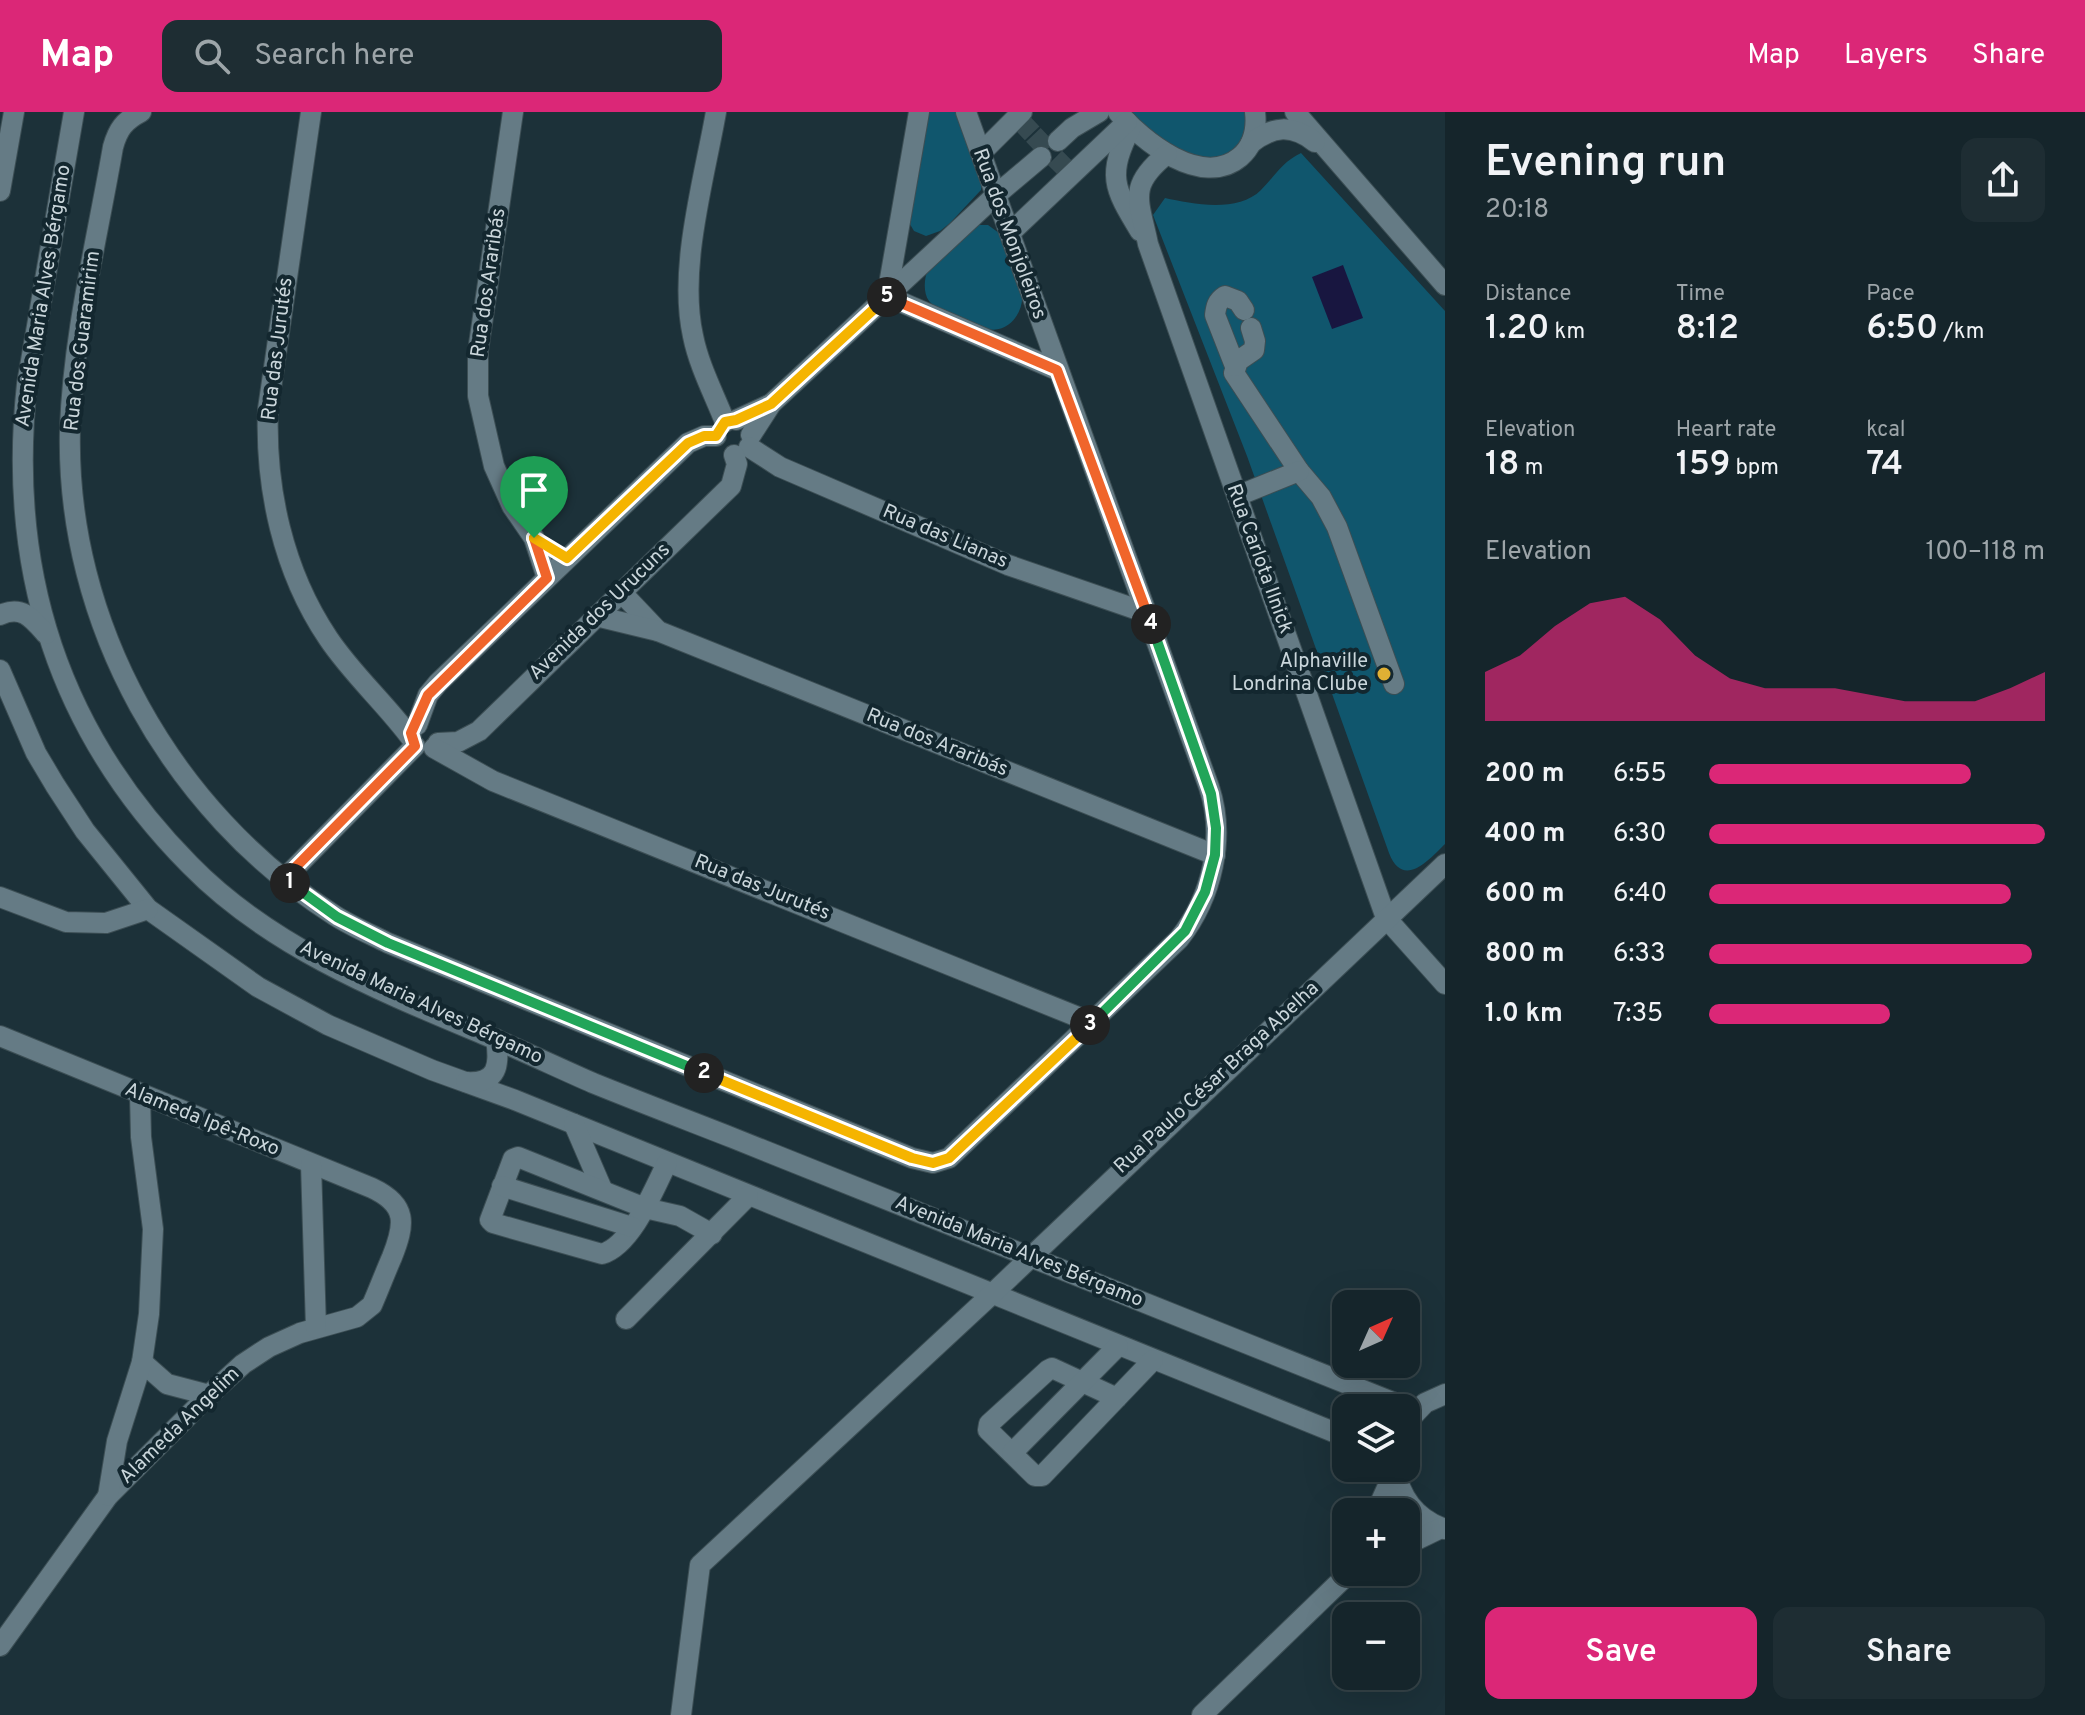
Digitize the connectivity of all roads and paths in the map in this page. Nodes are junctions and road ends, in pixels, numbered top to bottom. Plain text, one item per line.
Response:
1 (14, 112) edge
2 (74, 112) edge
3 (141, 112) edge
4 (311, 112) edge
5 (513, 112) edge
6 (716, 112) edge
7 (919, 112) edge
8 (1099, 112) edge
9 (1255, 112) edge
10 (1295, 112) edge
11 (968, 118) edge
12 (1124, 119) edge
13 (1024, 120) edge
14 (1063, 138) edge
15 (1251, 143) junction
16 (1325, 149) junction
17 (1167, 154) junction
18 (989, 174) junction
19 (1115, 174) junction
20 (0, 191) edge
21 (1008, 226) junction
22 (1148, 244) junction
23 (1445, 285) edge
24 (887, 296) junction
25 (1235, 366) junction
26 (1057, 370) junction
27 (735, 436) junction
28 (1299, 471) junction
29 (1237, 496) junction
30 (534, 538) junction
31 (567, 558) junction
32 (547, 578) junction
33 (621, 592) junction
34 (1147, 613) junction
35 (0, 615) edge
36 (596, 616) junction
37 (658, 631) junction
38 (48, 637) junction
39 (0, 670) edge
40 (1394, 684) dead end
41 (423, 740) junction
42 (1215, 855) junction
43 (1445, 864) edge
44 (284, 879) junction
45 (0, 897) edge
46 (148, 909) junction
47 (1386, 918) junction
48 (1445, 984) edge
49 (1093, 1023) junction
50 (0, 1036) edge
51 (496, 1039) junction
52 (462, 1082) junction
53 (140, 1095) junction
54 (574, 1124) junction
55 (938, 1162) joint
56 (667, 1163) junction
57 (311, 1164) junction
58 (502, 1186) junction
59 (602, 1189) junction
60 (748, 1196) junction
61 (645, 1208) junction
62 (399, 1210) joint
63 (632, 1227) junction
64 (712, 1234) junction
65 (1029, 1256) junction
66 (991, 1295) junction
67 (626, 1319) dead end
68 (316, 1328) junction
69 (1118, 1346) junction
70 (1153, 1360) junction
71 (142, 1362) junction
72 (1083, 1382) junction
73 (1356, 1394) edge
74 (1445, 1394) edge
75 (209, 1395) junction
76 (1117, 1398) junction
77 (1420, 1408) edge
78 (1332, 1431) edge
79 (1012, 1453) junction
80 (1399, 1482) edge
81 (108, 1496) junction
82 (1443, 1528) edge
83 (1420, 1539) edge
84 (1336, 1586) edge
85 (1, 1642) edge
86 (681, 1715) edge
87 (1202, 1715) edge

1 - 20 street
2 - 38 street, Avenida Maria Alves Bérgamo
3 - 44 street, Rua dos Guaramirim
4 - 41 street, Rua das Jurutés
5 - 30 street, Rua dos Araribás
6 - 27 street
7 - 24 street
8 - 14 street
9 - 15 street
10 - 16 street
11 - 13 street
11 - 18 street, Rua dos Monjoleiros
12 - 14 street
12 - 17 street
12 - 19 street
13 - 18 street
14 - 19 street
14 - 21 street
15 - 16 street
15 - 17 street
16 - 23 street
17 - 22 street, Rua Carlota Ilnick
18 - 21 street, Rua dos Monjoleiros
18 - 21 street
18 - 24 street, Avenida dos Urucuns
19 - 22 street, Rua Carlota Ilnick
21 - 26 street, Rua dos Monjoleiros
22 - 29 street, Rua Carlota Ilnick
24 - 26 street
24 - 27 street, Avenida dos Urucuns
25 - 25 street
25 - 28 street
26 - 34 street, Rua dos Monjoleiros
27 - 31 street
27 - 33 street, Avenida dos Urucuns
27 - 34 street, Rua das Lianas
28 - 29 street
28 - 40 street
29 - 47 street, Rua Carlota Ilnick
30 - 31 street, Rua dos Araribás
30 - 32 street, Rua dos Araribás
31 - 32 street
32 - 41 street
33 - 36 street, Avenida dos Urucuns
33 - 37 street, Rua dos Araribás
34 - 42 street, Rua dos Monjoleiros
35 - 38 street
36 - 37 street, Rua dos Araribás
36 - 41 street, Avenida dos Urucuns
37 - 42 street, Rua dos Araribás
38 - 51 street, Avenida Maria Alves Bérgamo
39 - 46 street
41 - 44 street
41 - 49 street, Rua das Jurutés
42 - 49 street, Rua dos Monjoleiros
43 - 47 street, Rua Paulo César Braga Abelha
44 - 55 street, Rua dos Guaramirim
45 - 46 street
46 - 52 street
47 - 48 street
47 - 65 street, Rua Paulo César Braga Abelha
49 - 55 street, Rua dos Monjoleiros
50 - 53 street, Alameda Ipê-Roxo
51 - 52 street
51 - 65 street, Avenida Maria Alves Bérgamo
52 - 54 street
53 - 57 street, Alameda Ipê-Roxo
53 - 71 street
54 - 56 street
54 - 59 street
56 - 60 street
56 - 61 street
57 - 62 street, Alameda Ipê-Roxo
57 - 68 street
58 - 59 street
58 - 63 street
58 - 63 street
59 - 61 street
60 - 64 street
60 - 66 street
61 - 63 street
61 - 64 street
62 - 68 street, Alameda Angelim
64 - 67 street
65 - 66 street, Rua Paulo César Braga Abelha
65 - 73 street, Avenida Maria Alves Bérgamo
66 - 69 street
66 - 86 street, Rua Paulo César Braga Abelha
68 - 75 street, Alameda Angelim
69 - 70 street
69 - 72 street
70 - 76 street
70 - 78 street
71 - 75 street
71 - 81 street
72 - 76 street
72 - 79 street
72 - 79 street
74 - 77 street
75 - 81 street, Alameda Angelim
76 - 79 street
80 - 82 street
81 - 85 street, Alameda Angelim
82 - 83 street
84 - 87 street

